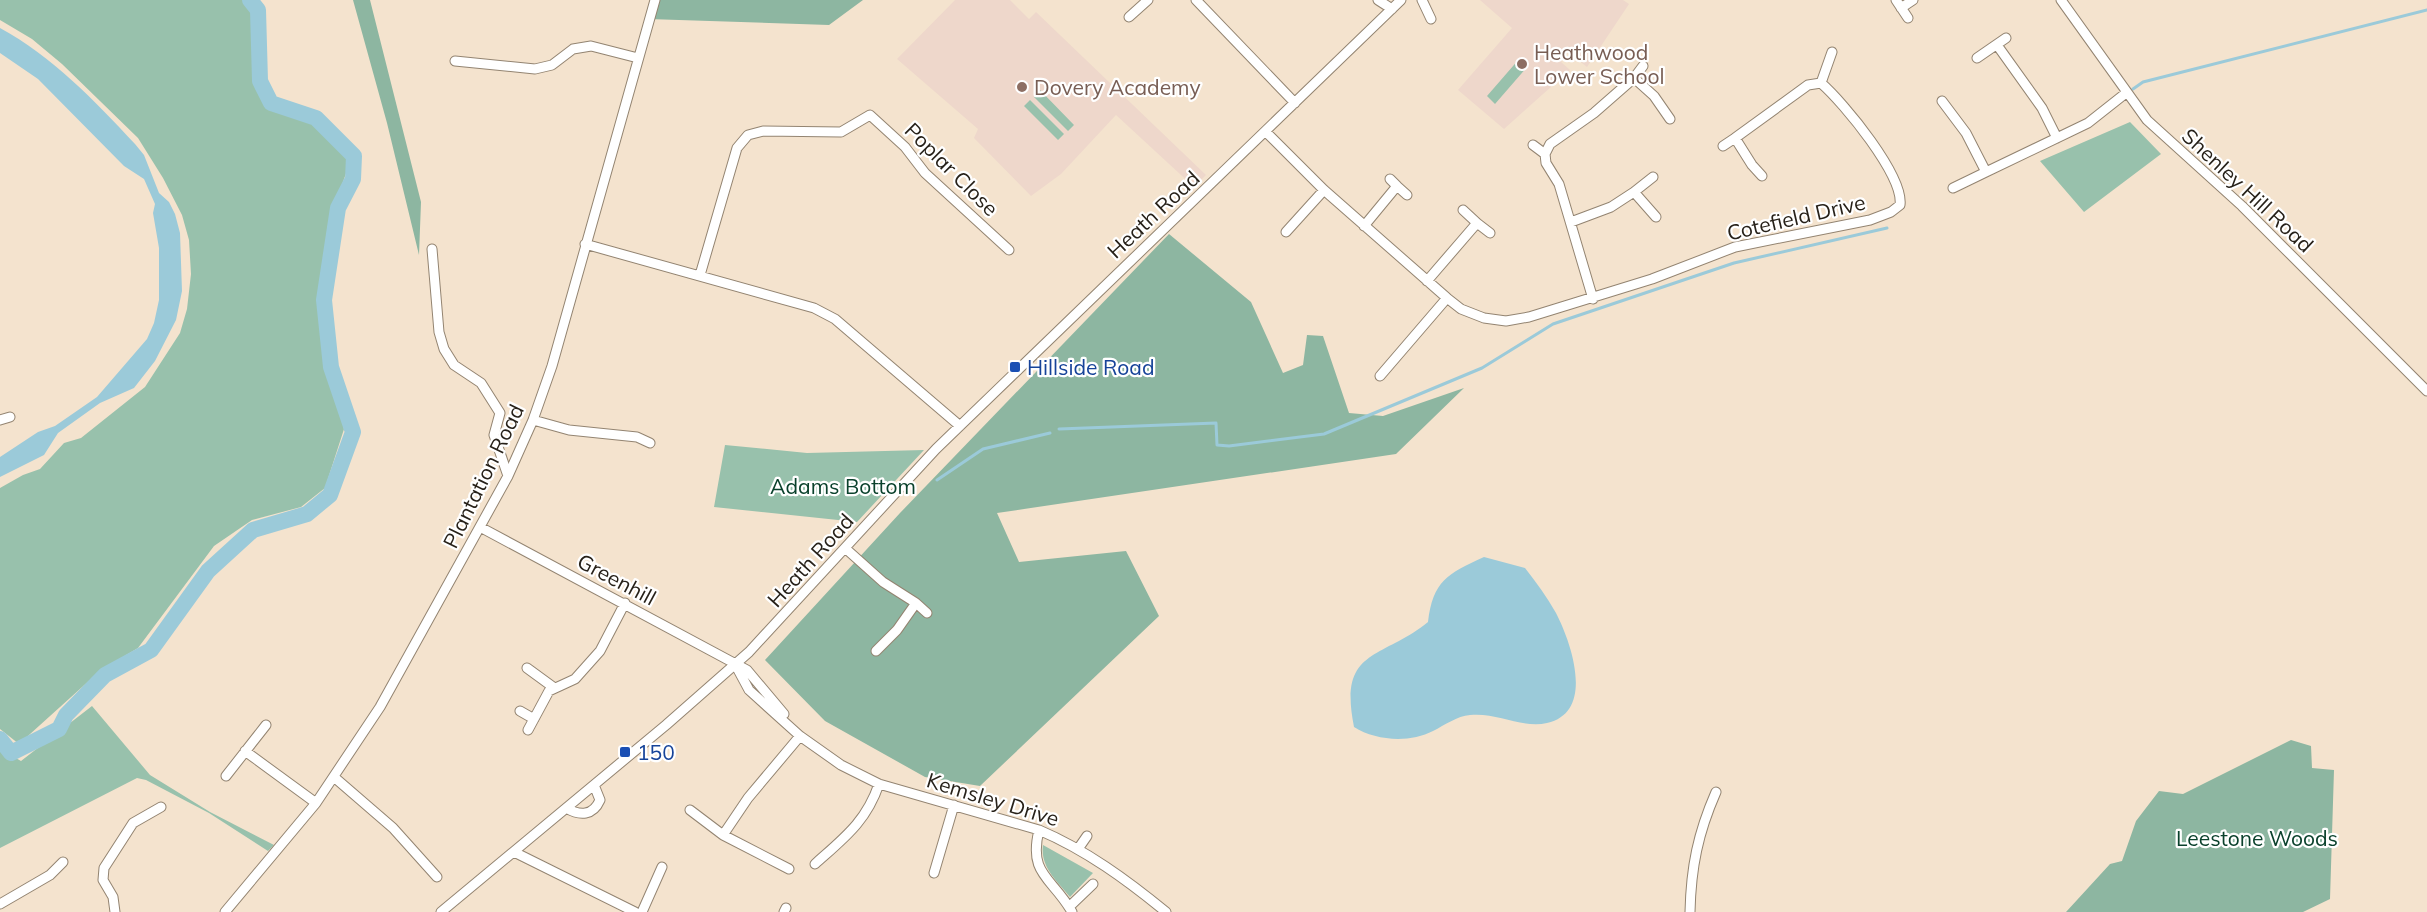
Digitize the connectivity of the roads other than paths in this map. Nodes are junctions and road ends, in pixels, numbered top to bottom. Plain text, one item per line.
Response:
1 (655, 0) edge
2 (1148, 0) edge
3 (1196, 0) edge
4 (1378, 0) edge
5 (1401, 0) edge
6 (1422, 0) edge
7 (1913, 0) edge
8 (2061, 0) edge
9 (1899, 4) edge
10 (1392, 9) junction
11 (1129, 17) dead end
12 (1908, 18) dead end
13 (1431, 20) dead end
14 (2006, 38) dead end
15 (1997, 45) junction
16 (1832, 52) dead end
17 (638, 58) junction
18 (1977, 58) dead end
19 (455, 61) dead end
20 (1643, 66) dead end
21 (1634, 78) junction
22 (1821, 83) junction
23 (2126, 93) junction
24 (1942, 101) dead end
25 (1295, 103) junction
26 (1670, 118) dead end
27 (1266, 132) junction
28 (1735, 138) junction
29 (2057, 138) junction
30 (1533, 145) dead end
31 (1723, 146) dead end
32 (1545, 154) junction
33 (1986, 172) junction
34 (1762, 176) dead end
35 (1653, 177) dead end
36 (1389, 178) dead end
37 (1397, 186) junction
38 (1953, 188) dead end
39 (1324, 190) junction
40 (1634, 192) junction
41 (1407, 195) dead end
42 (1463, 210) dead end
43 (1656, 217) dead end
44 (1477, 222) junction
45 (1571, 222) junction
46 (1364, 226) junction
47 (1286, 232) dead end
48 (1490, 233) dead end
49 (585, 244) junction
50 (432, 249) dead end
51 (1009, 250) dead end
52 (700, 275) junction
53 (1427, 281) junction
54 (1447, 298) junction
55 (1593, 299) junction
56 (1380, 376) dead end
57 (2427, 391) edge
58 (533, 420) junction
59 (960, 426) junction
60 (650, 443) dead end
61 (508, 476) junction
62 (480, 527) junction
63 (845, 548) junction
64 (625, 603) junction
65 (916, 603) junction
66 (927, 613) dead end
67 (876, 651) dead end
68 (735, 664) junction
69 (527, 668) dead end
70 (553, 687) junction
71 (520, 711) dead end
72 (534, 719) junction
73 (266, 725) dead end
74 (528, 730) dead end
75 (800, 736) junction
76 (245, 751) junction
77 (226, 776) dead end
78 (334, 777) junction
79 (879, 784) junction
80 (594, 785) junction
81 (1716, 792) dead end
82 (316, 803) junction
83 (954, 805) junction
84 (161, 807) dead end
85 (566, 808) junction
86 (690, 810) dead end
87 (1039, 830) junction
88 (723, 836) junction
89 (1088, 836) dead end
90 (1078, 849) junction
91 (514, 852) junction
92 (63, 862) dead end
93 (815, 864) dead end
94 (662, 867) dead end
95 (789, 869) dead end
96 (934, 873) dead end
97 (437, 877) dead end
98 (1093, 884) dead end
99 (0, 904) edge
100 (1070, 910) edge
101 (115, 912) edge
102 (225, 912) edge
103 (441, 912) edge
104 (635, 912) edge
105 (642, 912) edge
106 (1166, 912) edge
107 (1690, 912) edge

1 - 17 street, Plantation Road
2 - 11 street
3 - 25 street
4 - 10 street
5 - 10 street, Heath Road
6 - 13 street
7 - 9 street
8 - 23 street, Shenley Hill Road
9 - 12 street
10 - 25 street, Heath Road
14 - 15 street
15 - 18 street
15 - 29 street
16 - 22 street
17 - 19 street
17 - 49 street, Plantation Road
20 - 21 street
21 - 26 street
21 - 32 street
22 - 28 street
22 - 55 street, Cotefield Drive
23 - 29 street
23 - 57 street, Shenley Hill Road
24 - 33 street
25 - 27 street, Heath Road
27 - 39 street, Cotefield Drive
27 - 59 street, Heath Road
28 - 31 street
28 - 34 street
29 - 33 street
30 - 32 street
32 - 45 street
33 - 38 street
35 - 40 street
36 - 37 street
37 - 41 street
37 - 46 street
39 - 46 street, Cotefield Drive
39 - 47 street
40 - 43 street
40 - 45 street
42 - 44 street
44 - 48 street
44 - 53 street
45 - 55 street
46 - 53 street, Cotefield Drive
49 - 52 street
49 - 58 street, Plantation Road
50 - 61 street
51 - 52 street, Poplar Close
52 - 59 street
53 - 54 street, Cotefield Drive
54 - 55 street, Cotefield Drive
54 - 56 street
58 - 60 street
58 - 61 street, Plantation Road
59 - 63 street, Heath Road
61 - 62 street, Plantation Road
62 - 64 street, Greenhill
62 - 78 street, Plantation Road
63 - 65 street
63 - 68 street, Heath Road
64 - 68 street, Greenhill
64 - 70 street
65 - 66 street
65 - 67 street
68 - 75 street, Kemsley Drive
68 - 80 street, Heath Road
69 - 70 street
70 - 72 street
71 - 72 street
72 - 74 street
73 - 76 street
75 - 79 street, Kemsley Drive
75 - 88 street
76 - 77 street
76 - 82 street
78 - 82 street, Plantation Road
78 - 97 street
79 - 83 street, Kemsley Drive
79 - 93 street
80 - 85 street, Heath Road
80 - 85 street
81 - 107 street
82 - 102 street, Plantation Road
83 - 87 street, Kemsley Drive
83 - 96 street
84 - 101 street
85 - 91 street, Heath Road
86 - 88 street
87 - 90 street, Kemsley Drive
87 - 100 street
88 - 95 street
89 - 90 street
90 - 106 street, Kemsley Drive
91 - 103 street, Heath Road
91 - 104 street
92 - 99 street
94 - 105 street
98 - 100 street

